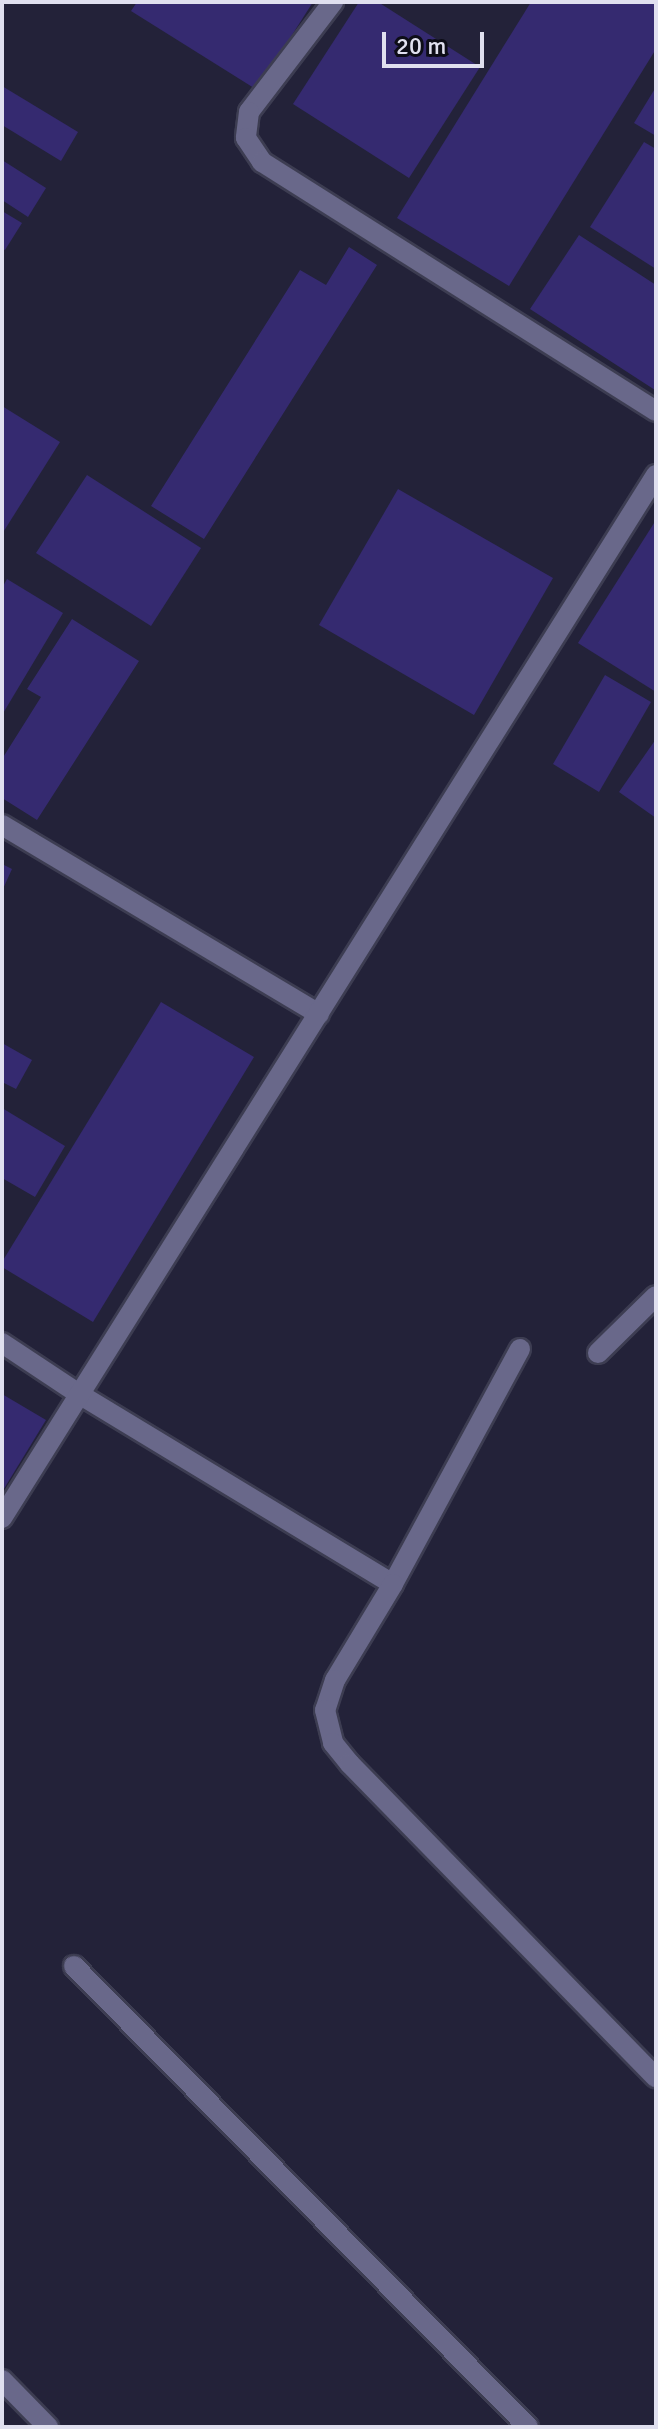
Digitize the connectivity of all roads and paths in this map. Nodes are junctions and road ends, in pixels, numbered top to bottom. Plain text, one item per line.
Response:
1 (333, 2) edge
2 (656, 411) edge
3 (656, 475) edge
4 (2, 825) edge
5 (319, 1014) junction
6 (656, 1296) edge
7 (2, 1343) edge
8 (520, 1349) dead end
9 (598, 1353) dead end
10 (79, 1394) junction
11 (2, 1518) edge
12 (393, 1584) junction
13 (74, 1966) dead end
14 (656, 2078) edge
15 (2, 2380) edge
16 (48, 2427) edge
17 (528, 2427) edge

1 - 2 street
3 - 5 street
4 - 5 street
5 - 10 street
6 - 9 street
7 - 10 street
8 - 12 street
10 - 11 street
10 - 12 street
12 - 14 street
13 - 17 street
15 - 16 street

